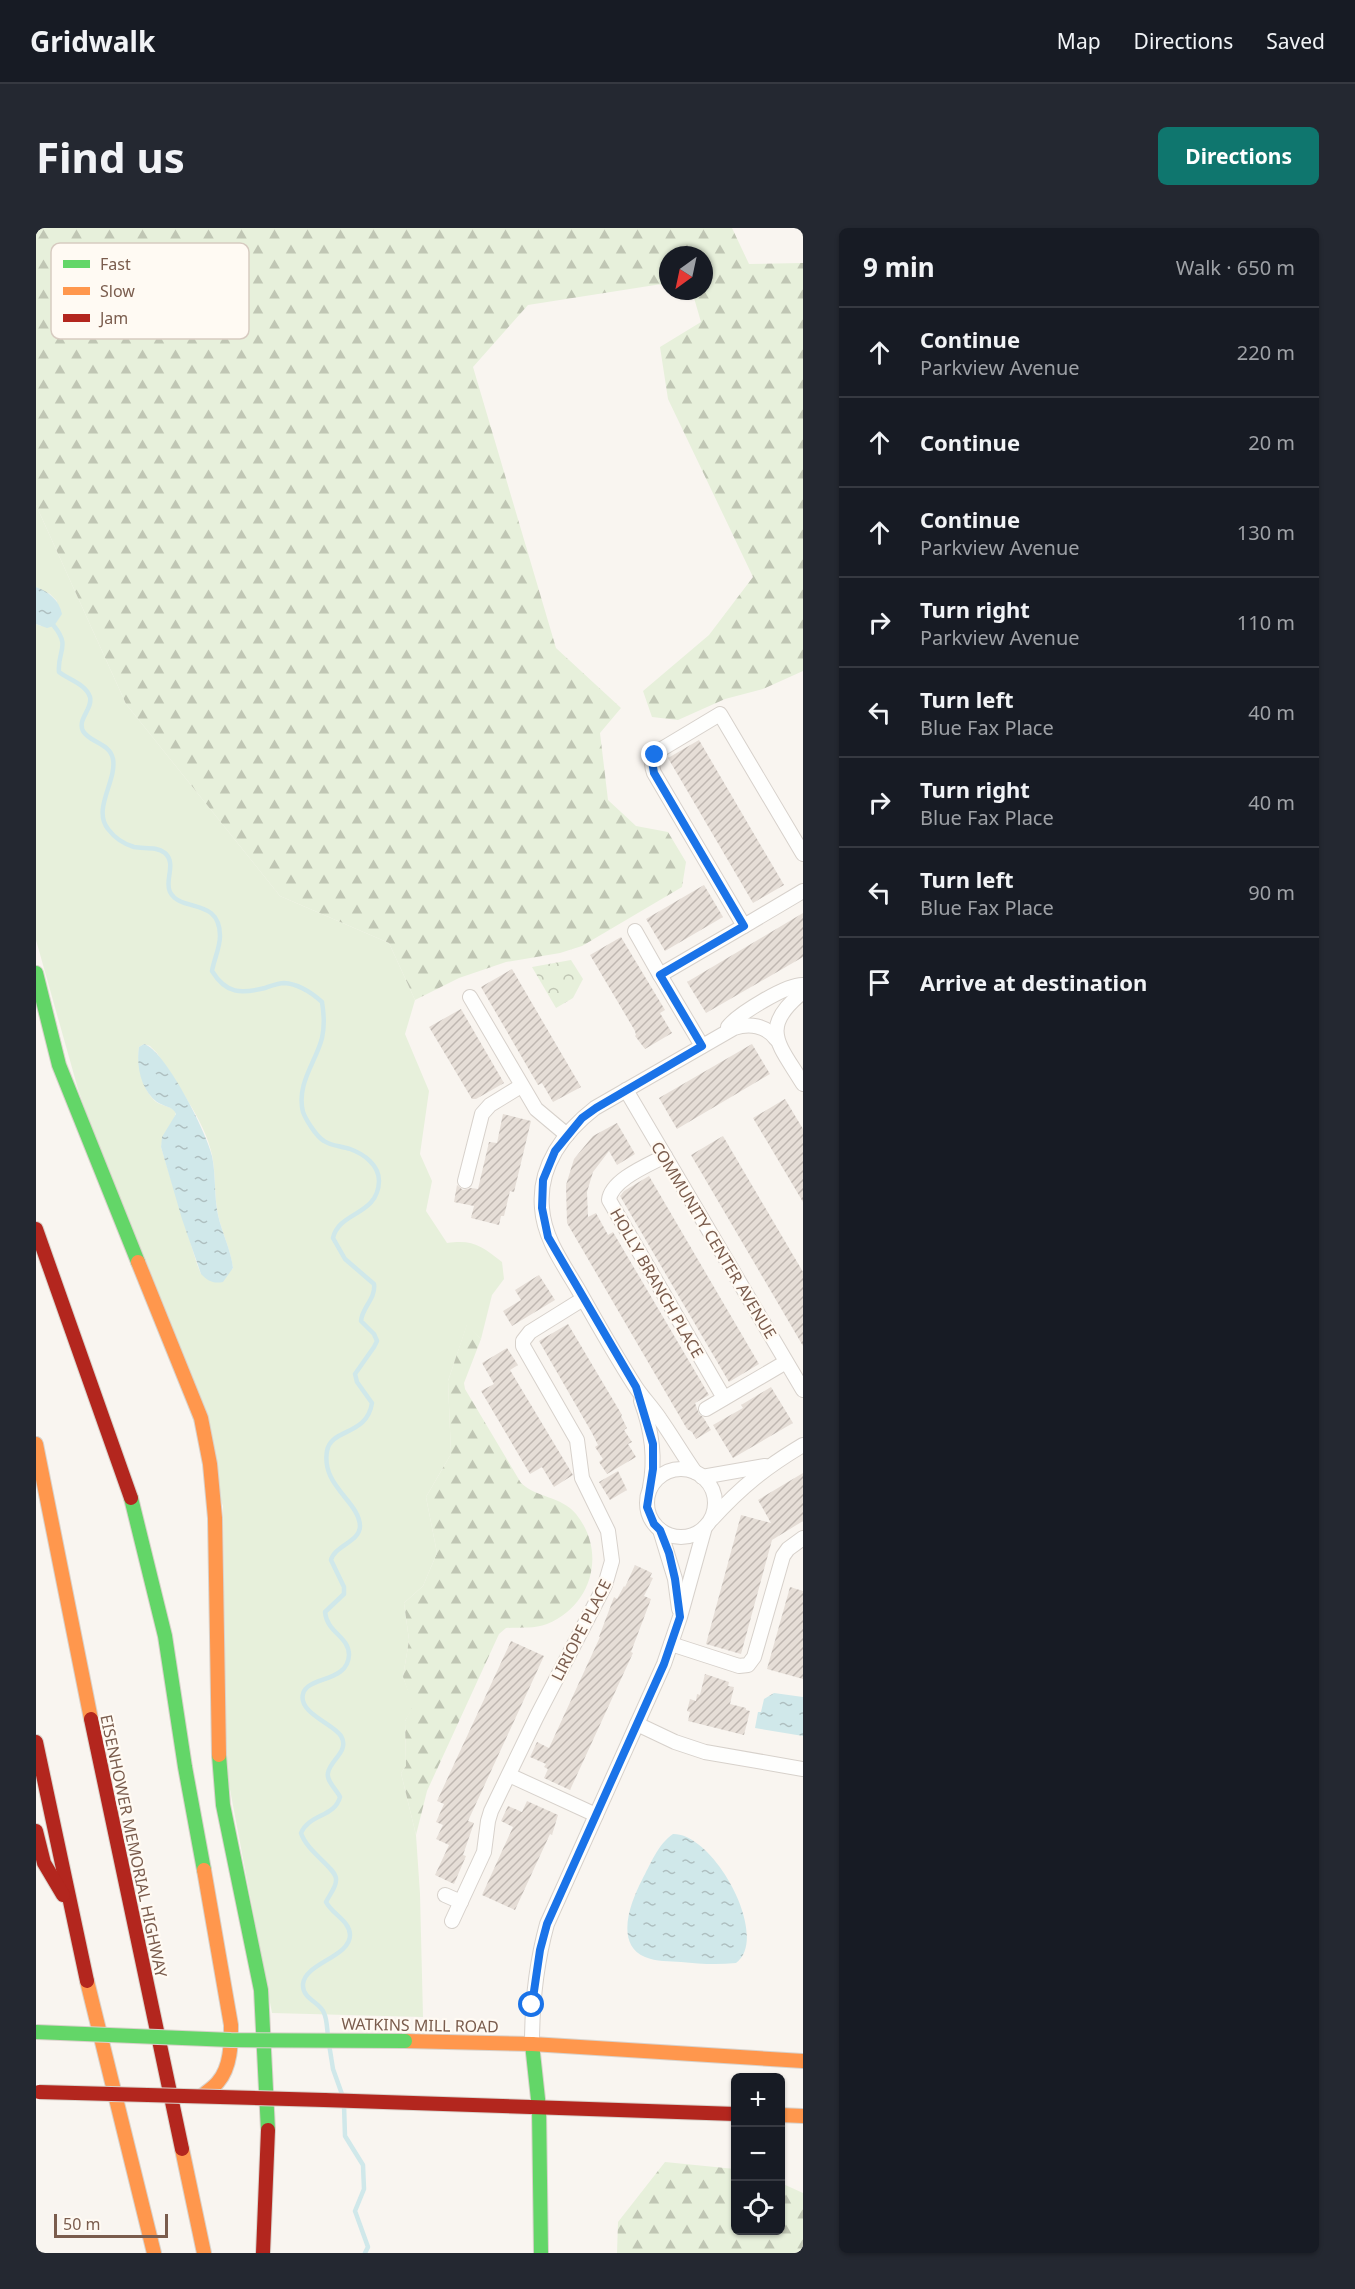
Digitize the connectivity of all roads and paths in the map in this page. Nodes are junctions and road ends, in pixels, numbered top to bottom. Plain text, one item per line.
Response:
1 (803, 854) edge
2 (803, 891) edge
3 (744, 926) junction
4 (634, 931) dead end
5 (36, 973) edge
6 (660, 975) junction
7 (803, 985) edge
8 (803, 992) edge
9 (470, 997) dead end
10 (725, 1032) junction
11 (776, 1039) junction
12 (702, 1046) junction
13 (803, 1084) edge
14 (521, 1086) junction
15 (626, 1090) junction
16 (567, 1135) junction
17 (664, 1156) junction
18 (465, 1180) dead end
19 (36, 1229) edge
20 (584, 1299) junction
21 (786, 1362) junction
22 (636, 1387) junction
23 (803, 1390) edge
24 (724, 1398) junction
25 (706, 1409) dead end
26 (36, 1444) edge
27 (803, 1445) edge
28 (770, 1464) junction
29 (699, 1475) junction
30 (650, 1490) junction
31 (708, 1523) junction
32 (660, 1530) junction
33 (803, 1538) edge
34 (680, 1617) junction
35 (671, 1644) junction
36 (637, 1724) junction
37 (36, 1742) edge
38 (803, 1769) edge
39 (509, 1775) junction
40 (596, 1815) junction
41 (36, 1831) edge
42 (445, 1895) dead end
43 (461, 1902) junction
44 (74, 1915) junction
45 (452, 1921) dead end
46 (36, 2032) edge
47 (231, 2040) junction
48 (532, 2044) junction
49 (803, 2061) edge
50 (37, 2092) edge
51 (203, 2095) junction
52 (539, 2108) junction
53 (731, 2114) edge
54 (785, 2115) edge
55 (803, 2116) edge
56 (154, 2253) edge
57 (204, 2253) edge
58 (263, 2253) edge
59 (541, 2253) edge

1 - 3 street
2 - 3 street
3 - 6 street
4 - 6 street
5 - 58 main road
6 - 12 street
7 - 10 street
8 - 11 street
9 - 14 street
10 - 11 street
10 - 12 street
11 - 13 street
12 - 15 street
14 - 16 street
14 - 18 street
15 - 16 street
15 - 17 street, COMMUNITY CENTER AVENUE
16 - 20 street
17 - 21 street, COMMUNITY CENTER AVENUE
17 - 24 street, HOLLY BRANCH PLACE
19 - 47 main road
20 - 22 street
20 - 39 street, LIRIOPE PLACE
21 - 23 street, COMMUNITY CENTER AVENUE
21 - 24 street
22 - 29 street
22 - 30 street
24 - 25 street
26 - 57 main road, EISENHOWER MEMORIAL HIGHWAY
27 - 28 street
28 - 29 street
28 - 31 street
29 - 30 street
29 - 31 street
30 - 32 street
31 - 32 street
31 - 34 street
32 - 34 street
33 - 35 street
34 - 35 street
35 - 36 street
36 - 38 street
36 - 40 street
37 - 44 main road
39 - 40 street
39 - 43 street, LIRIOPE PLACE
40 - 48 street
41 - 44 main road
42 - 43 street
43 - 45 street, LIRIOPE PLACE
44 - 56 main road
46 - 47 main road, WATKINS MILL ROAD, bridge
47 - 48 main road, WATKINS MILL ROAD, bridge
47 - 51 main road
48 - 49 main road, WATKINS MILL ROAD
48 - 52 main road
50 - 51 main road, bridge
51 - 52 main road, bridge
52 - 53 main road
52 - 59 main road
54 - 55 main road

